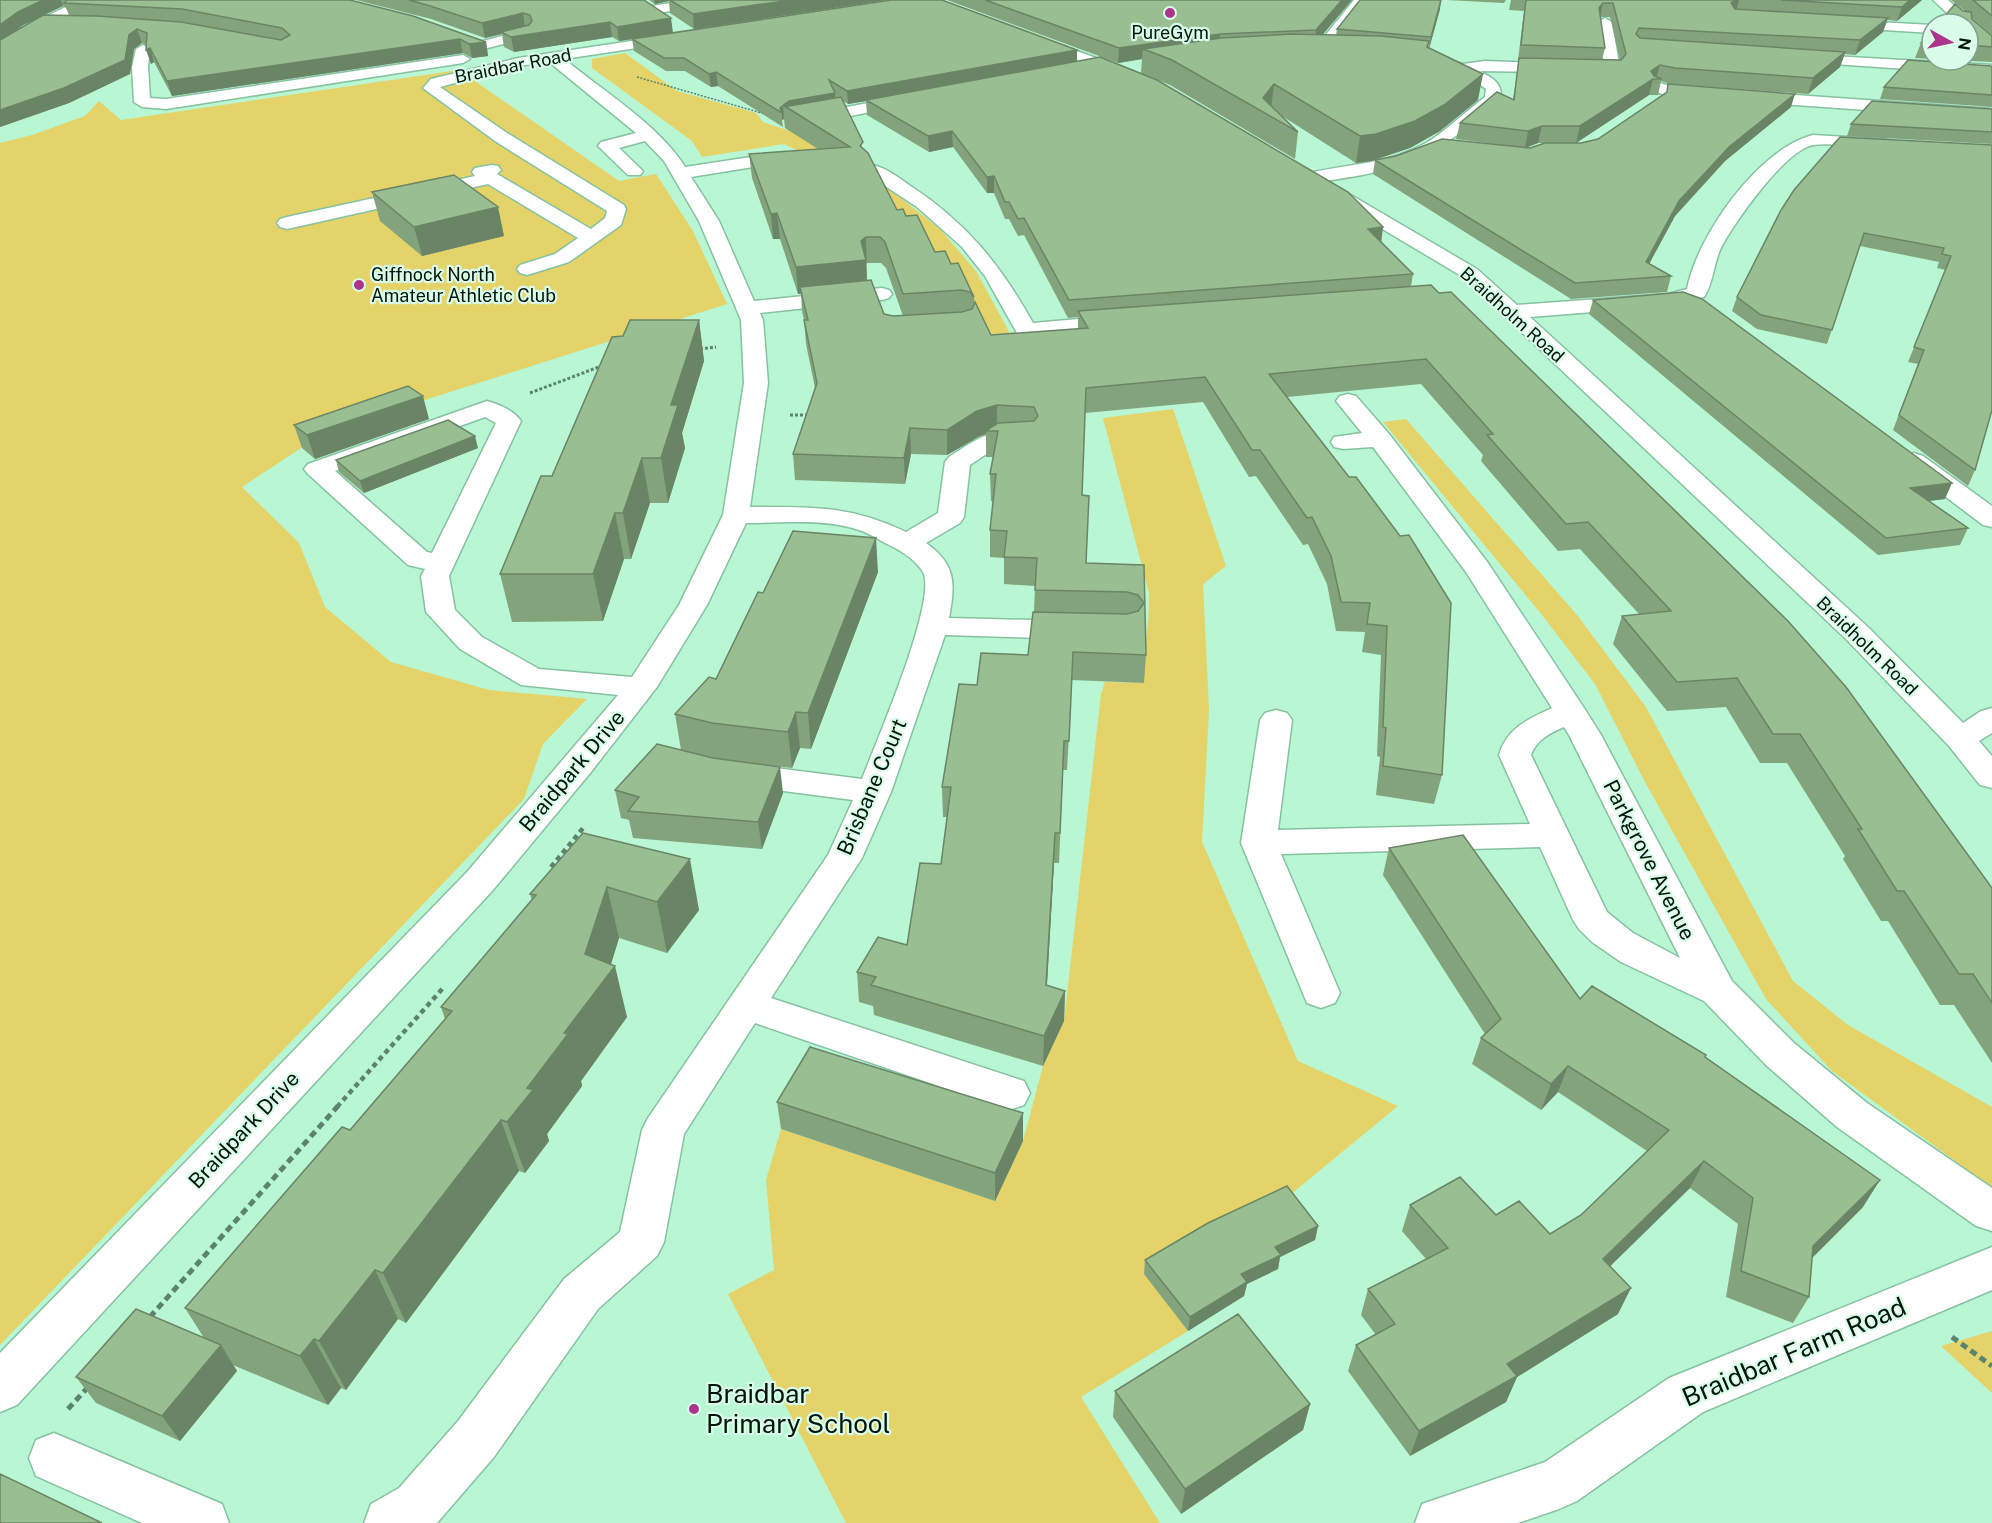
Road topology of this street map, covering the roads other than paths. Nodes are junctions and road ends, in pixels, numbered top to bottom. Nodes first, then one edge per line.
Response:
1 (90, 0) edge
2 (636, 0) edge
3 (716, 0) edge
4 (1361, 0) edge
5 (1940, 0) edge
6 (652, 10) junction
7 (1953, 12) edge
8 (45, 22) junction
9 (79, 22) edge
10 (1605, 22) edge
11 (1828, 23) edge
12 (1920, 28) edge
13 (526, 34) edge
14 (1019, 34) edge
15 (469, 39) edge
16 (511, 39) junction
17 (484, 45) junction
18 (142, 49) edge
19 (0, 51) edge
20 (500, 52) junction
21 (1321, 52) edge
22 (553, 54) junction
23 (1781, 57) edge
24 (1427, 60) edge
25 (518, 63) junction
26 (1109, 67) junction
27 (1466, 68) junction
28 (1992, 70) edge
29 (1067, 71) edge
30 (1144, 73) edge
31 (1657, 87) edge
32 (929, 96) edge
33 (1992, 114) edge
34 (791, 122) edge
35 (650, 135) junction
36 (1435, 144) junction
37 (1902, 146) edge
38 (1456, 147) edge
39 (784, 157) edge
40 (539, 160) junction
41 (504, 170) junction
42 (873, 170) edge
43 (634, 171) dead end
44 (680, 173) junction
45 (287, 223) dead end
46 (591, 237) junction
47 (527, 269) dead end
48 (1494, 294) junction
49 (882, 295) dead end
50 (1470, 296) dead end
51 (1683, 298) junction
52 (746, 308) junction
53 (1710, 308) edge
54 (1510, 312) junction
55 (1143, 321) edge
56 (1348, 401) dead end
57 (1380, 439) junction
58 (1024, 440) edge
59 (1342, 442) dead end
60 (1898, 449) edge
61 (736, 514) junction
62 (1992, 519) edge
63 (907, 543) junction
64 (440, 563) junction
65 (934, 626) junction
66 (1101, 631) edge
67 (642, 687) junction
68 (1570, 711) junction
69 (1992, 718) edge
70 (1276, 720) dead end
71 (1960, 739) junction
72 (706, 769) edge
73 (1992, 777) edge
74 (874, 792) junction
75 (1552, 835) junction
76 (1258, 843) junction
77 (1718, 991) junction
78 (1321, 993) dead end
79 (746, 1005) junction
80 (1009, 1093) dead end
81 (1992, 1212) edge
82 (1992, 1268) edge
83 (0, 1388) edge
84 (54, 1458) dead end
85 (203, 1523) edge
86 (390, 1523) edge
87 (1441, 1523) edge

1 - 8 street
2 - 6 street
3 - 6 street
4 - 21 street
5 - 7 street
6 - 22 street, Braidbar Road
8 - 9 street
8 - 19 street
10 - 27 street
11 - 12 street
13 - 16 street
14 - 26 street
15 - 17 street
16 - 17 street
16 - 22 street
17 - 20 street
18 - 20 street
20 - 25 street
22 - 25 street, Braidbar Road
22 - 35 street, Braidpark Drive
23 - 28 street
24 - 27 street
25 - 40 street, Braidbar Road
26 - 29 street
26 - 30 street
27 - 36 street
31 - 33 street
32 - 34 street
35 - 43 street
35 - 44 street, Braidpark Drive
36 - 38 street
36 - 48 street, Braidholm Road
37 - 51 street
39 - 44 street
40 - 41 street
40 - 46 street, Braidbar Road
41 - 45 street
41 - 46 street
42 - 55 street
44 - 52 street, Braidpark Drive
46 - 47 street, Braidbar Road
48 - 50 street
48 - 54 street, Braidholm Road
49 - 52 street
51 - 53 street
51 - 54 street
52 - 61 street, Braidpark Drive
54 - 71 street, Braidholm Road
56 - 57 street, Parkgrove Avenue
57 - 59 street
57 - 68 street, Parkgrove Avenue
58 - 63 street
60 - 62 street
61 - 63 street, Brisbane Court
61 - 67 street, Braidpark Drive
63 - 65 street, Brisbane Court
64 - 64 street
64 - 67 street
65 - 66 street
65 - 74 street, Brisbane Court
67 - 83 street, Braidpark Drive
68 - 75 street
68 - 77 street, Parkgrove Avenue
69 - 71 street
70 - 76 street
71 - 73 street, Braidholm Road
72 - 74 street
74 - 79 street, Brisbane Court
75 - 76 street
75 - 77 street
76 - 78 street
77 - 81 street, Parkgrove Avenue
79 - 80 street
79 - 86 street, Brisbane Court
82 - 87 street, Braidbar Farm Road
84 - 85 street

